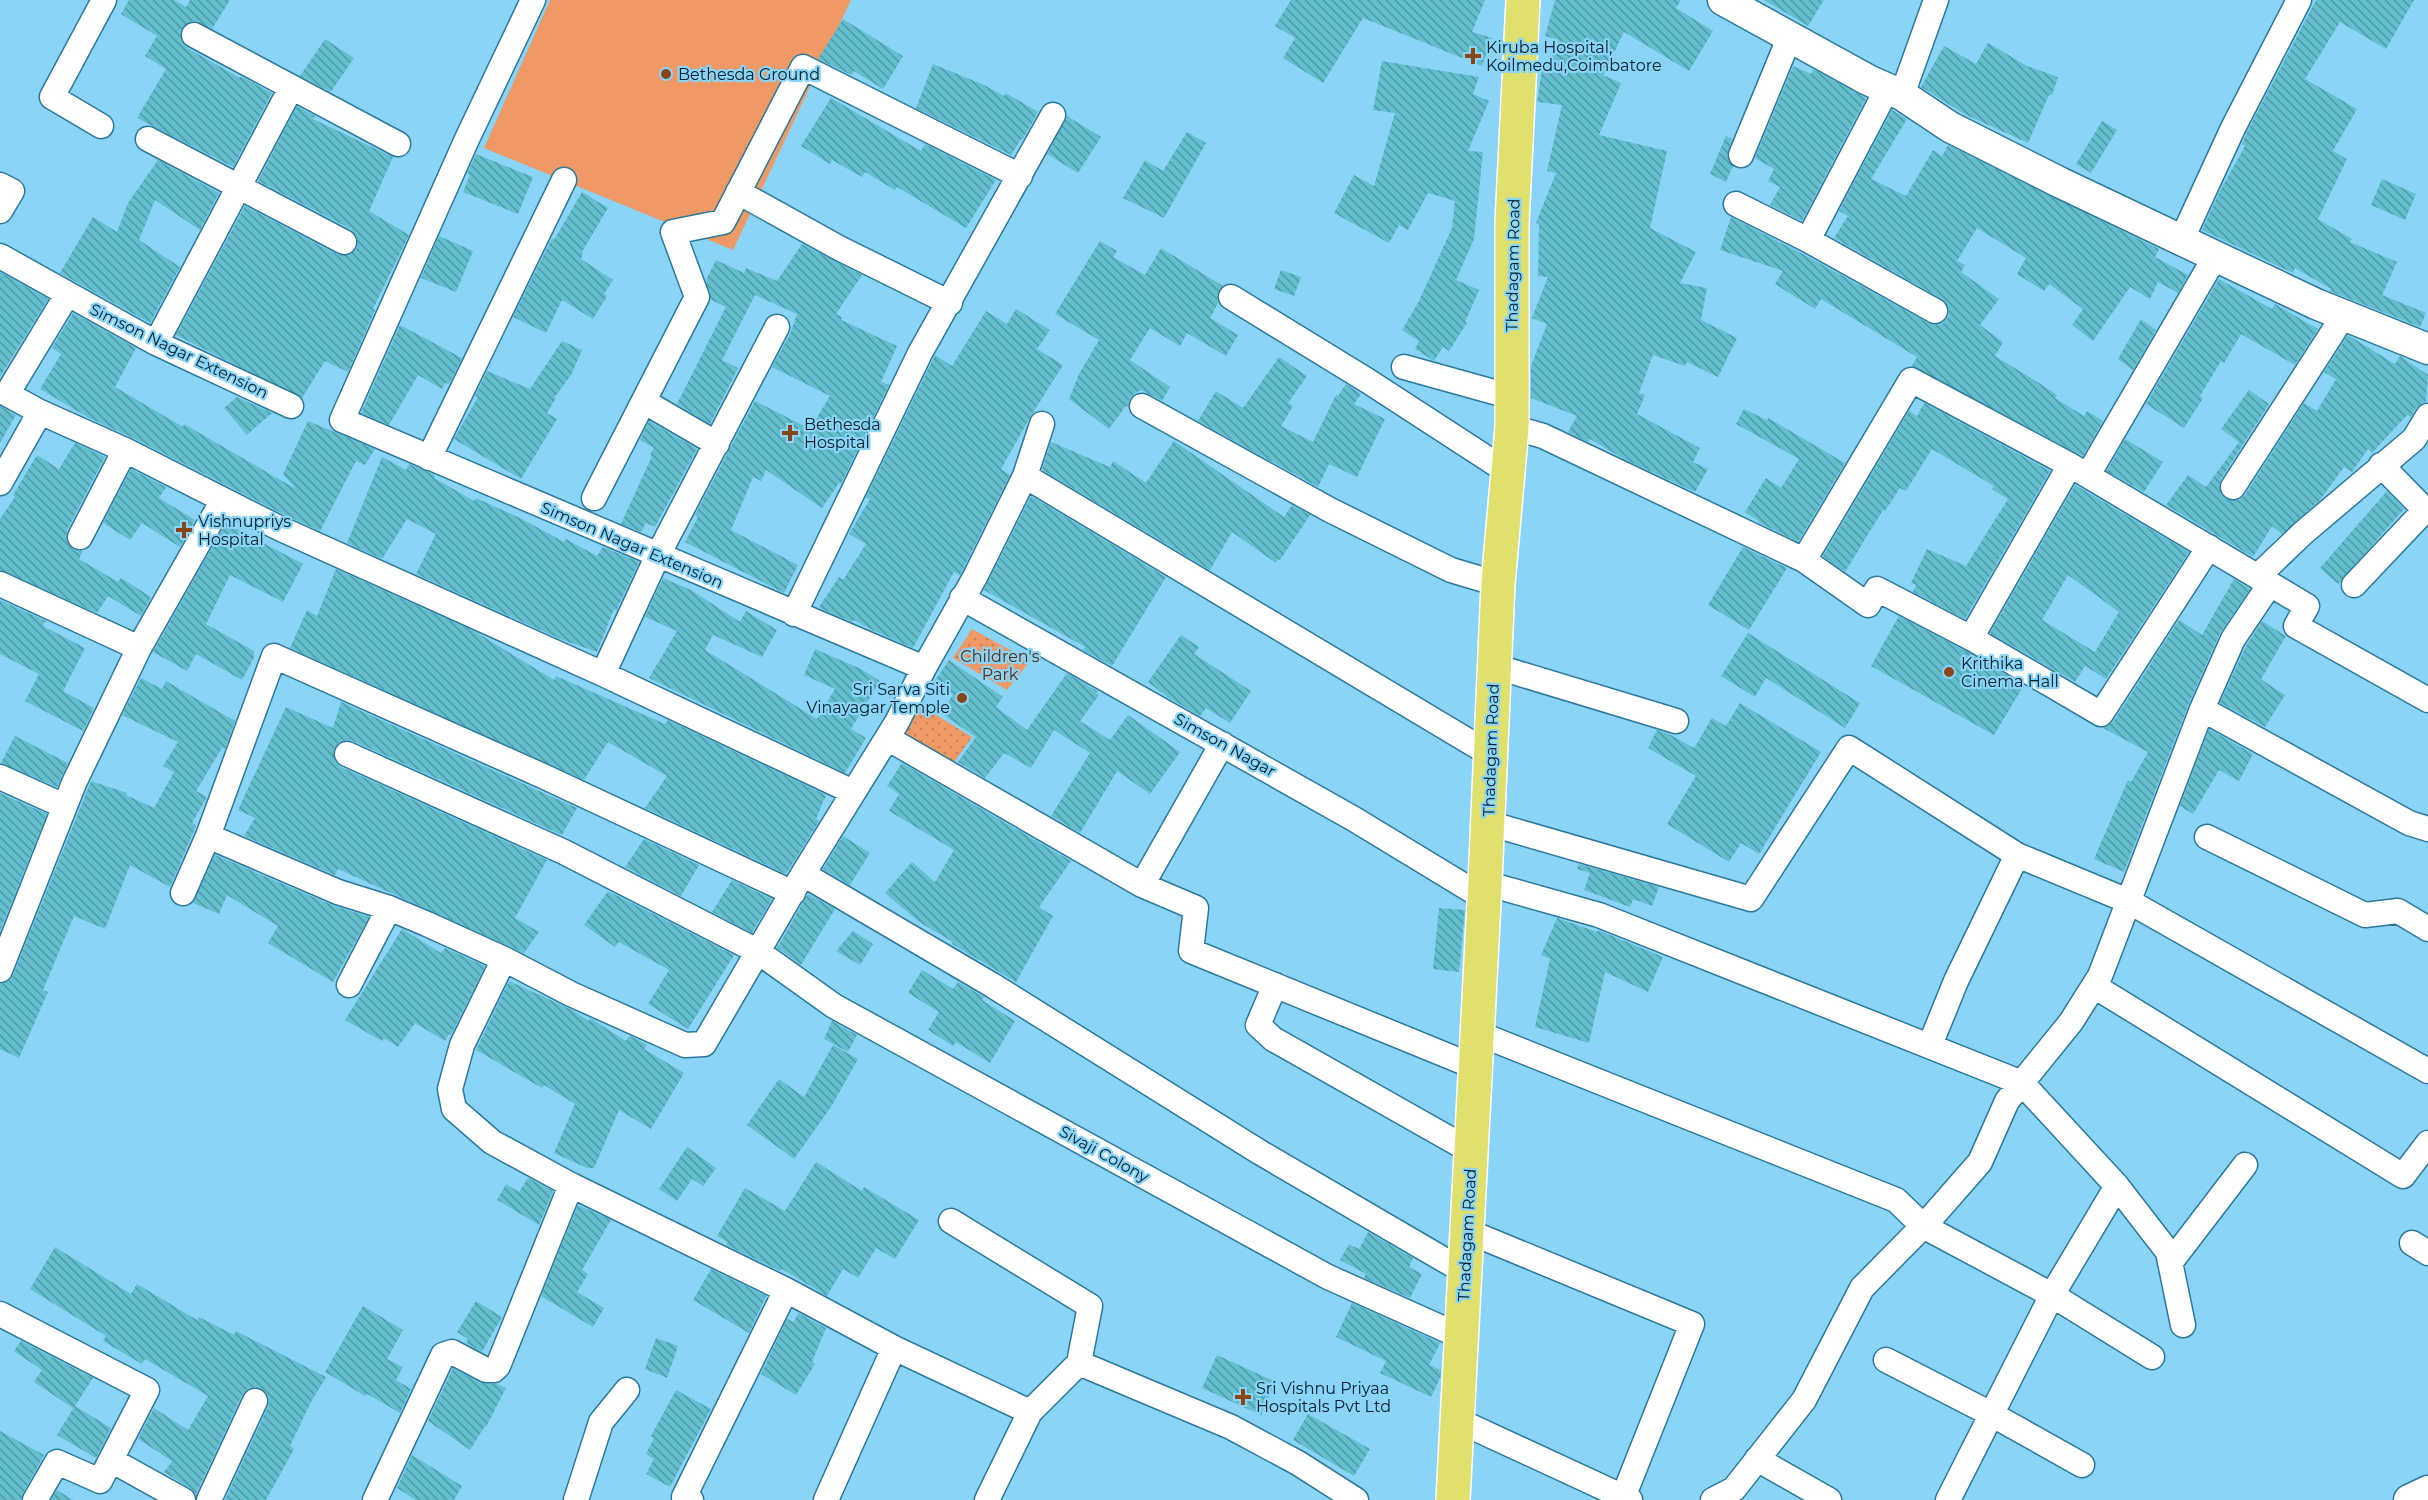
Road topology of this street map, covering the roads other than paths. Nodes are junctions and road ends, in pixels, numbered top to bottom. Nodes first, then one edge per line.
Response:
1 (104, 0) edge
2 (533, 0) edge
3 (1523, 0) edge
4 (1723, 0) edge
5 (1936, 0) edge
6 (2299, 0) edge
7 (194, 35) dead end
8 (1790, 36) junction
9 (291, 88) junction
10 (1894, 92) junction
11 (1053, 115) dead end
12 (101, 126) dead end
13 (148, 139) dead end
14 (398, 144) dead end
15 (1741, 155) dead end
16 (1020, 176) junction
17 (564, 180) dead end
18 (0, 184) edge
19 (240, 186) junction
20 (738, 192) junction
21 (1736, 204) dead end
22 (0, 211) edge
23 (1808, 240) junction
24 (2181, 241) junction
25 (344, 242) dead end
26 (0, 256) edge
27 (2215, 257) junction
28 (67, 296) junction
29 (1231, 297) dead end
30 (950, 303) junction
31 (1935, 311) dead end
32 (2344, 315) junction
33 (777, 327) dead end
34 (156, 344) junction
35 (2428, 349) edge
36 (1404, 367) dead end
37 (645, 402) junction
38 (291, 406) dead end
39 (1142, 406) dead end
40 (40, 412) junction
41 (1512, 412) junction
42 (2428, 416) edge
43 (1042, 424) dead end
44 (717, 444) junction
45 (125, 450) junction
46 (429, 458) junction
47 (2381, 465) junction
48 (2079, 470) junction
49 (1508, 472) junction
50 (1024, 476) junction
51 (0, 483) edge
52 (2233, 486) dead end
53 (594, 498) dead end
54 (223, 500) junction
55 (80, 537) dead end
56 (2209, 547) junction
57 (658, 555) junction
58 (1804, 560) junction
59 (2264, 580) junction
60 (0, 584) edge
61 (1498, 584) junction
62 (2354, 585) dead end
63 (962, 598) junction
64 (794, 614) junction
65 (1971, 638) junction
66 (139, 648) junction
67 (1494, 666) junction
68 (924, 668) junction
69 (603, 674) junction
70 (2428, 700) edge
71 (2202, 709) junction
72 (1676, 722) dead end
73 (887, 738) junction
74 (1222, 744) junction
75 (347, 754) dead end
76 (1490, 754) junction
77 (0, 777) edge
78 (853, 792) junction
79 (64, 806) junction
80 (1488, 824) junction
81 (2428, 829) edge
82 (208, 836) junction
83 (2207, 837) dead end
84 (2016, 855) junction
85 (798, 884) junction
86 (1142, 885) junction
87 (1485, 890) junction
88 (183, 892) dead end
89 (2128, 901) junction
90 (389, 908) junction
91 (2428, 929) edge
92 (757, 951) junction
93 (504, 959) junction
94 (0, 970) edge
95 (1275, 985) junction
96 (349, 986) dead end
97 (2094, 986) junction
98 (1477, 1033) junction
99 (1930, 1045) junction
100 (1475, 1067) junction
101 (2428, 1071) edge
102 (2022, 1083) junction
103 (2428, 1143) edge
104 (1471, 1151) junction
105 (2246, 1165) dead end
106 (571, 1185) junction
107 (2118, 1186) junction
108 (951, 1221) dead end
109 (1923, 1226) junction
110 (1467, 1230) junction
111 (2170, 1263) junction
112 (1465, 1272) junction
113 (786, 1290) junction
114 (2052, 1295) junction
115 (0, 1314) edge
116 (2183, 1325) dead end
117 (1462, 1337) junction
118 (894, 1348) junction
119 (2152, 1357) dead end
120 (1886, 1360) dead end
121 (1079, 1363) junction
122 (627, 1390) dead end
123 (255, 1401) dead end
124 (1030, 1412) junction
125 (1991, 1414) junction
126 (1457, 1420) junction
127 (1757, 1459) junction
128 (111, 1460) junction
129 (2082, 1465) dead end
130 (1627, 1498) edge
131 (36, 1500) edge
132 (183, 1500) edge
133 (209, 1500) edge
134 (375, 1500) edge
135 (576, 1500) edge
136 (691, 1500) edge
137 (826, 1500) edge
138 (987, 1500) edge
139 (1356, 1500) edge
140 (1453, 1500) edge
141 (1713, 1500) edge
142 (1829, 1500) edge
143 (1948, 1500) edge

1 - 12 street
2 - 46 street, Simson Nagar Extension
3 - 41 main road, Thadagam Road
4 - 8 street
5 - 10 street
6 - 24 street
7 - 9 street
8 - 10 street
8 - 15 street
9 - 14 street
9 - 19 street
10 - 23 street
10 - 24 street
11 - 16 street
13 - 19 street
16 - 20 street
16 - 30 street
17 - 46 street
18 - 22 street
19 - 25 street
19 - 34 street
20 - 30 street
20 - 37 street
21 - 23 street
23 - 31 street
24 - 27 street
26 - 28 street, Simson Nagar Extension
27 - 32 street
27 - 48 street
28 - 34 street, Simson Nagar Extension
28 - 40 street
29 - 49 street
30 - 64 street
32 - 35 street
32 - 52 street
33 - 44 street
34 - 38 street, Simson Nagar Extension
36 - 41 street
37 - 44 street
37 - 53 street
39 - 61 street
40 - 45 street
40 - 51 street
41 - 49 main road, Thadagam Road
41 - 58 street
42 - 47 street
43 - 50 street
44 - 57 street
45 - 54 street
45 - 55 street
46 - 57 street, Simson Nagar Extension
47 - 59 street
47 - 62 street
48 - 56 street
48 - 58 street
48 - 65 street
49 - 61 main road, Thadagam Road
50 - 63 street
50 - 76 street
54 - 66 street
54 - 69 street
56 - 59 street
56 - 65 street
57 - 64 street, Simson Nagar Extension
57 - 69 street
58 - 65 street
59 - 70 street
59 - 71 street
60 - 66 street
61 - 67 main road, Thadagam Road
63 - 68 street
63 - 74 street, Simson Nagar
64 - 68 street, Simson Nagar Extension
66 - 79 street
67 - 72 street
67 - 76 main road, Thadagam Road
68 - 73 street
69 - 78 street
71 - 81 street
71 - 89 street
73 - 78 street
73 - 86 street
74 - 86 street
74 - 87 street, Simson Nagar
75 - 92 street, Sivaji Colony
76 - 80 main road, Thadagam Road
77 - 79 street
78 - 85 street
79 - 94 street
80 - 84 street
80 - 87 main road, Thadagam Road
82 - 85 street
82 - 88 street
82 - 90 street
83 - 91 street
84 - 89 street
84 - 99 street
85 - 92 street
85 - 112 street
86 - 95 street
87 - 98 main road, Thadagam Road
87 - 99 street, Simson Nagar
89 - 97 street
89 - 101 street
90 - 93 street
90 - 96 street
92 - 93 street
92 - 117 street, Sivaji Colony
93 - 106 street
95 - 100 street
95 - 104 street
97 - 102 street
97 - 103 street
98 - 100 main road, Thadagam Road
98 - 109 street
99 - 102 street, Simson Nagar
100 - 104 main road, Thadagam Road
102 - 107 street
102 - 109 street
104 - 110 main road, Thadagam Road
105 - 111 street
106 - 113 street
106 - 134 street
107 - 111 street
107 - 114 street
108 - 121 street
109 - 114 street
109 - 127 street
110 - 112 main road, Thadagam Road
110 - 130 street
111 - 116 street
112 - 117 main road, Thadagam Road
113 - 118 street
113 - 136 street
114 - 119 street
114 - 125 street
115 - 128 street
117 - 126 main road, Thadagam Road
118 - 124 street
118 - 137 street
120 - 125 street
121 - 124 street
121 - 139 street
122 - 135 street
123 - 133 street
124 - 138 street
125 - 129 street
125 - 143 street
126 - 130 street
126 - 140 main road, Thadagam Road
127 - 141 street
127 - 142 street
128 - 131 street
128 - 132 street

